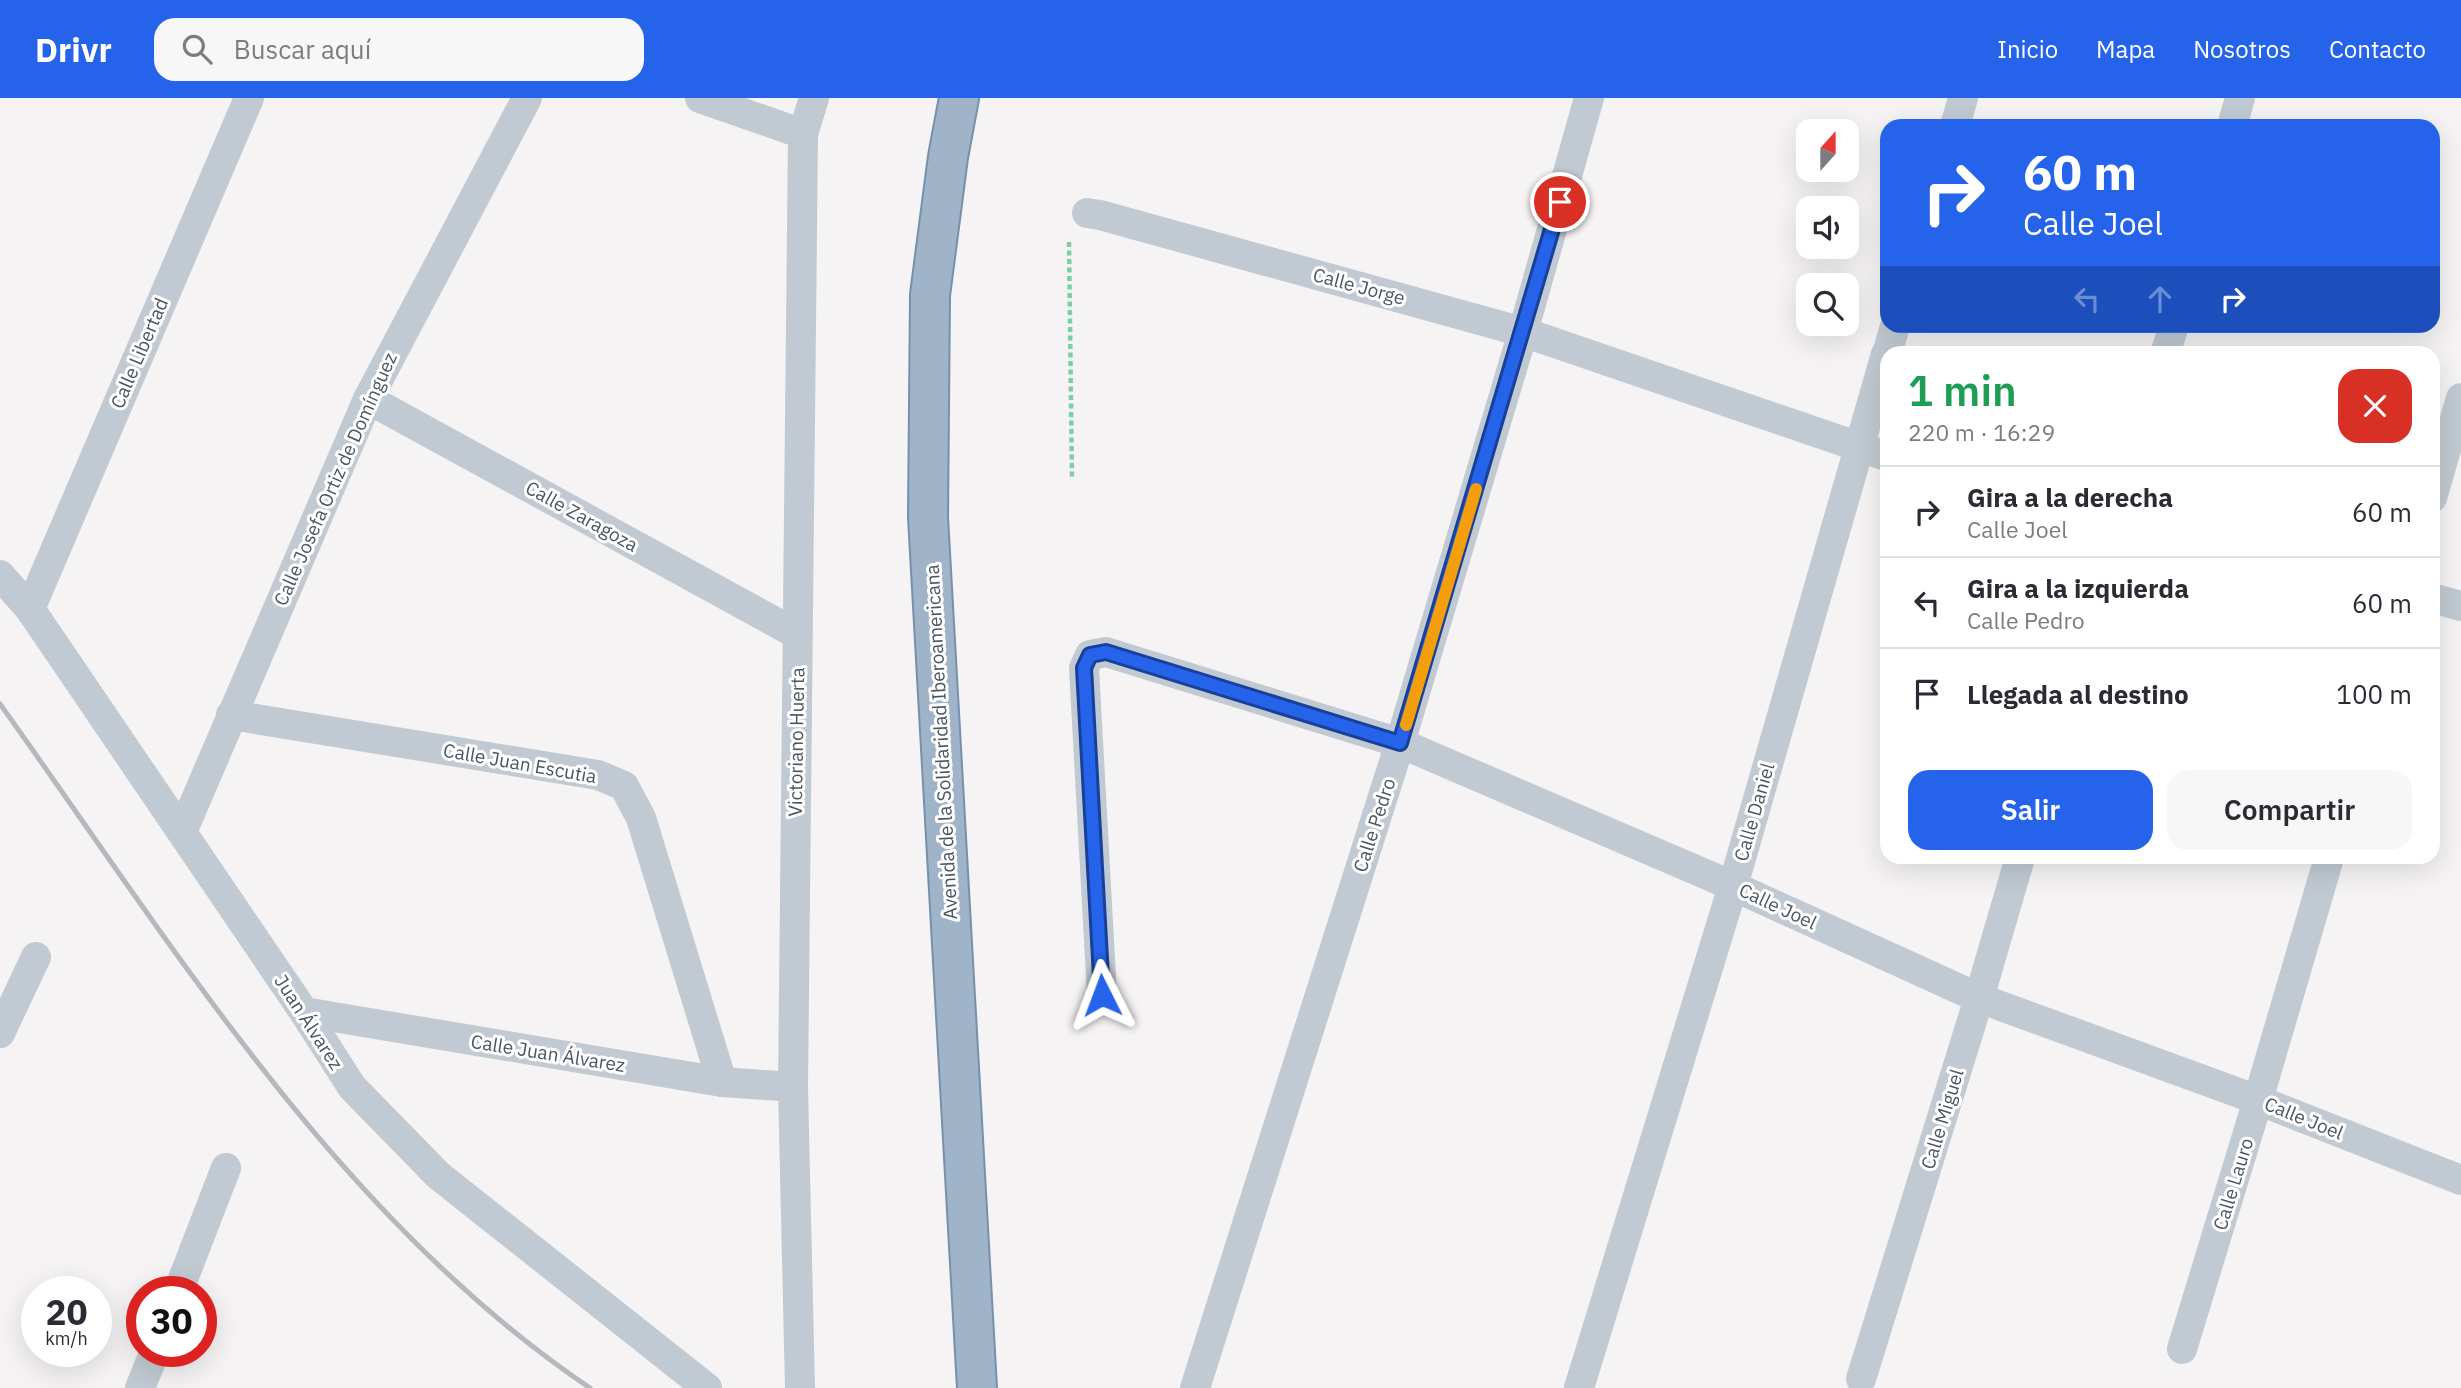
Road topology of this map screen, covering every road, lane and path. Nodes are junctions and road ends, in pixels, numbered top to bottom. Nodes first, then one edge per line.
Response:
1 (249, 98) edge
2 (527, 98) edge
3 (700, 98) edge
4 (814, 98) edge
5 (959, 98) edge
6 (1589, 98) edge
7 (1963, 98) edge
8 (2240, 98) edge
9 (1957, 119) edge
10 (2234, 119) edge
11 (803, 134) junction
12 (1087, 213) joint
13 (1523, 332) junction
14 (1880, 377) edge
15 (2461, 398) edge
16 (368, 399) junction
17 (1858, 448) junction
18 (1880, 454) edge
19 (2440, 470) edge
20 (1072, 479) dead end
21 (0, 575) edge
22 (2440, 600) edge
23 (2461, 606) edge
24 (30, 608) junction
25 (797, 634) junction
26 (231, 715) junction
27 (1400, 743) junction
28 (182, 832) junction
29 (2018, 864) edge
30 (2327, 864) edge
31 (1733, 886) junction
32 (36, 957) dead end
33 (1102, 995) dead end
34 (1979, 998) junction
35 (304, 1012) junction
36 (0, 1033) edge
37 (722, 1082) junction
38 (793, 1087) junction
39 (2258, 1100) junction
40 (226, 1168) dead end
41 (2461, 1180) edge
42 (184, 1276) edge
43 (2182, 1349) dead end
44 (149, 1367) edge
45 (1861, 1380) dead end
46 (140, 1388) edge
47 (707, 1388) edge
48 (800, 1388) edge
49 (977, 1388) edge
50 (1195, 1388) edge
51 (1579, 1388) edge

1 - 24 street, Calle Libertad
2 - 16 street, Calle Josefa Ortiz de Domínguez
3 - 11 street
4 - 11 street, Victoriano Huerta
5 - 49 highway, Avenida de la Solidaridad Iberoamericana
6 - 13 street, Calle Pedro
7 - 9 street
8 - 10 street
11 - 25 street, Victoriano Huerta
12 - 13 street, Calle Jorge
12 - 20 path
13 - 17 street, Calle Jorge
13 - 27 street, Calle Pedro
14 - 17 street, Calle Daniel
15 - 19 street
16 - 25 street, Calle Zaragoza
16 - 26 street, Calle Josefa Ortiz de Domínguez
17 - 18 street, Calle Jorge
17 - 31 street, Calle Daniel
21 - 24 street, Juan Álvarez
22 - 23 street
24 - 28 street, Juan Álvarez
25 - 38 street, Victoriano Huerta
26 - 28 street, Calle Josefa Ortiz de Domínguez
26 - 37 street, Calle Juan Escutia
27 - 31 street, Calle Joel
27 - 33 street, Calle Joel
27 - 50 street, Calle Pedro
28 - 35 street, Juan Álvarez
29 - 34 street, Calle Miguel
30 - 39 street, Calle Lauro
31 - 34 street, Calle Joel
31 - 51 street, Calle Daniel
32 - 36 street
34 - 39 street, Calle Joel
34 - 45 street, Calle Miguel
35 - 37 street, Calle Juan Álvarez
35 - 47 street, Juan Álvarez
37 - 38 street, Calle Juan Álvarez
38 - 48 street, Victoriano Huerta
39 - 41 street, Calle Joel
39 - 43 street, Calle Lauro
40 - 42 street
44 - 46 street

